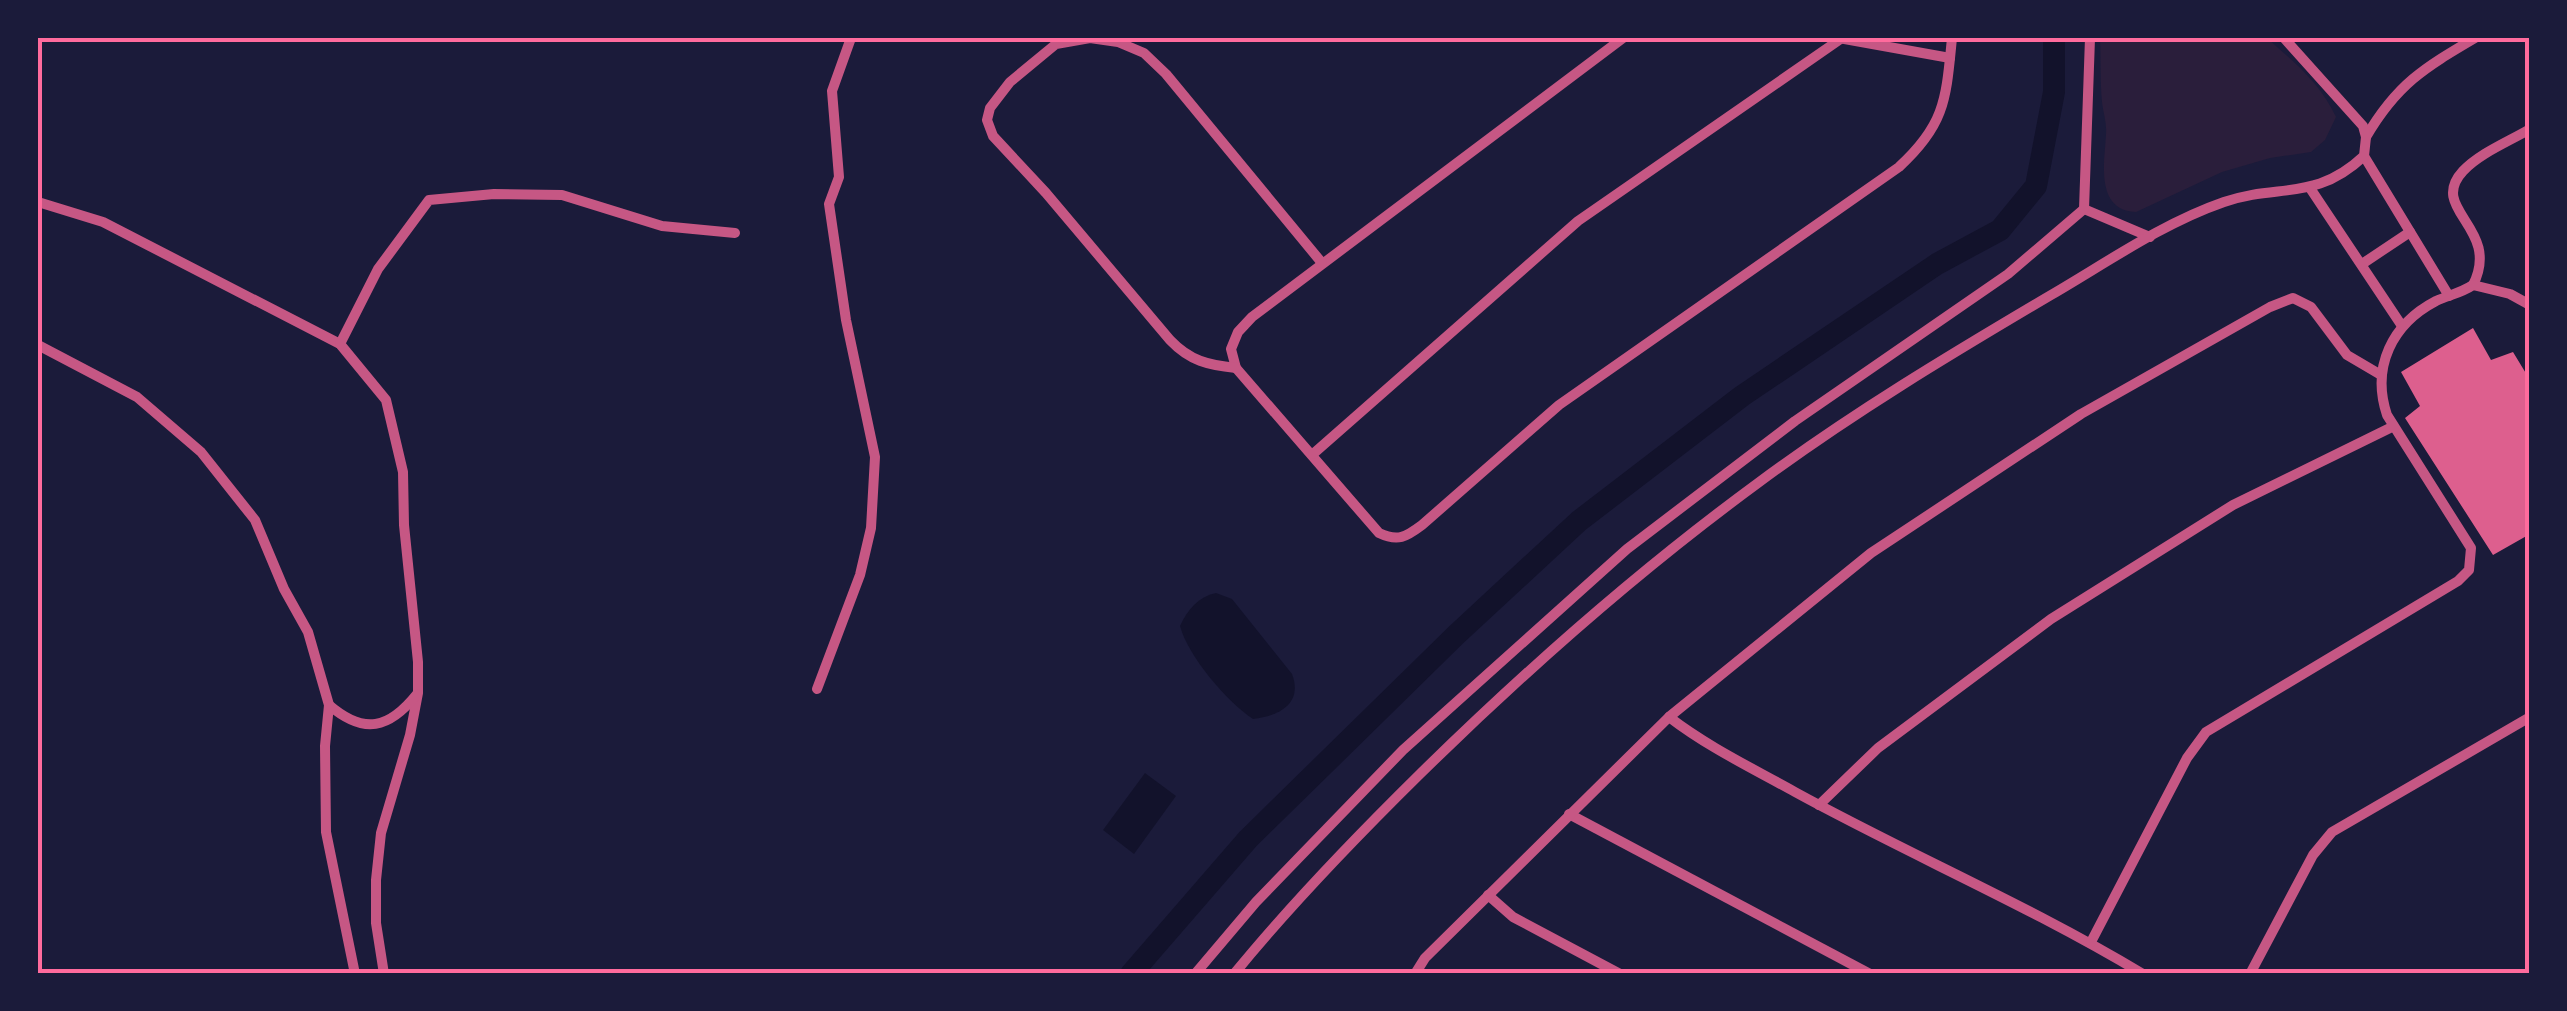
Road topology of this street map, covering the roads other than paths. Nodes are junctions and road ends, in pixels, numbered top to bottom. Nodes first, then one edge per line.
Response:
1 (850, 38) edge
2 (1623, 38) edge
3 (1841, 38) edge
4 (1952, 38) edge
5 (2090, 38) edge
6 (2475, 38) edge
7 (2290, 39) edge
8 (1950, 58) junction
9 (2530, 129) edge
10 (2366, 137) junction
11 (2364, 156) junction
12 (2310, 188) junction
13 (38, 202) edge
14 (2084, 208) junction
15 (2410, 232) junction
16 (736, 233) dead end
17 (2150, 237) junction
18 (1322, 262) junction
19 (2362, 264) junction
20 (2472, 284) junction
21 (2449, 296) junction
22 (2530, 304) edge
23 (2402, 326) junction
24 (38, 344) edge
25 (340, 344) junction
26 (1236, 368) junction
27 (2381, 375) junction
28 (2392, 427) junction
29 (1313, 454) junction
30 (817, 689) dead end
31 (418, 693) junction
32 (329, 705) junction
33 (1670, 717) junction
34 (2530, 717) edge
35 (1819, 805) junction
36 (1568, 814) junction
37 (1488, 896) junction
38 (2091, 942) junction
39 (354, 974) edge
40 (384, 974) edge
41 (1195, 974) edge
42 (1234, 974) edge
43 (1415, 974) edge
44 (1620, 974) edge
45 (1870, 974) edge
46 (2143, 974) edge
47 (2250, 974) edge

1 - 30 street
2 - 18 street
3 - 8 street
3 - 29 street
4 - 8 street
5 - 14 street
6 - 10 street
7 - 10 street
8 - 29 street
9 - 20 street
10 - 11 street
11 - 12 street
11 - 15 street
12 - 17 street
12 - 19 street
13 - 25 street
14 - 17 street
14 - 41 street
15 - 19 street
15 - 21 street
16 - 25 street
17 - 42 street
18 - 26 street
18 - 26 street
19 - 23 street
20 - 21 street
20 - 22 street
21 - 23 street
23 - 27 street
24 - 32 street
25 - 31 street
26 - 29 street
27 - 28 street
27 - 33 street
28 - 35 street
28 - 38 street
31 - 32 street
31 - 40 street
32 - 39 street
33 - 35 street
33 - 36 street
34 - 47 street
35 - 38 street
36 - 37 street
36 - 45 street
37 - 43 street
37 - 44 street
38 - 46 street

